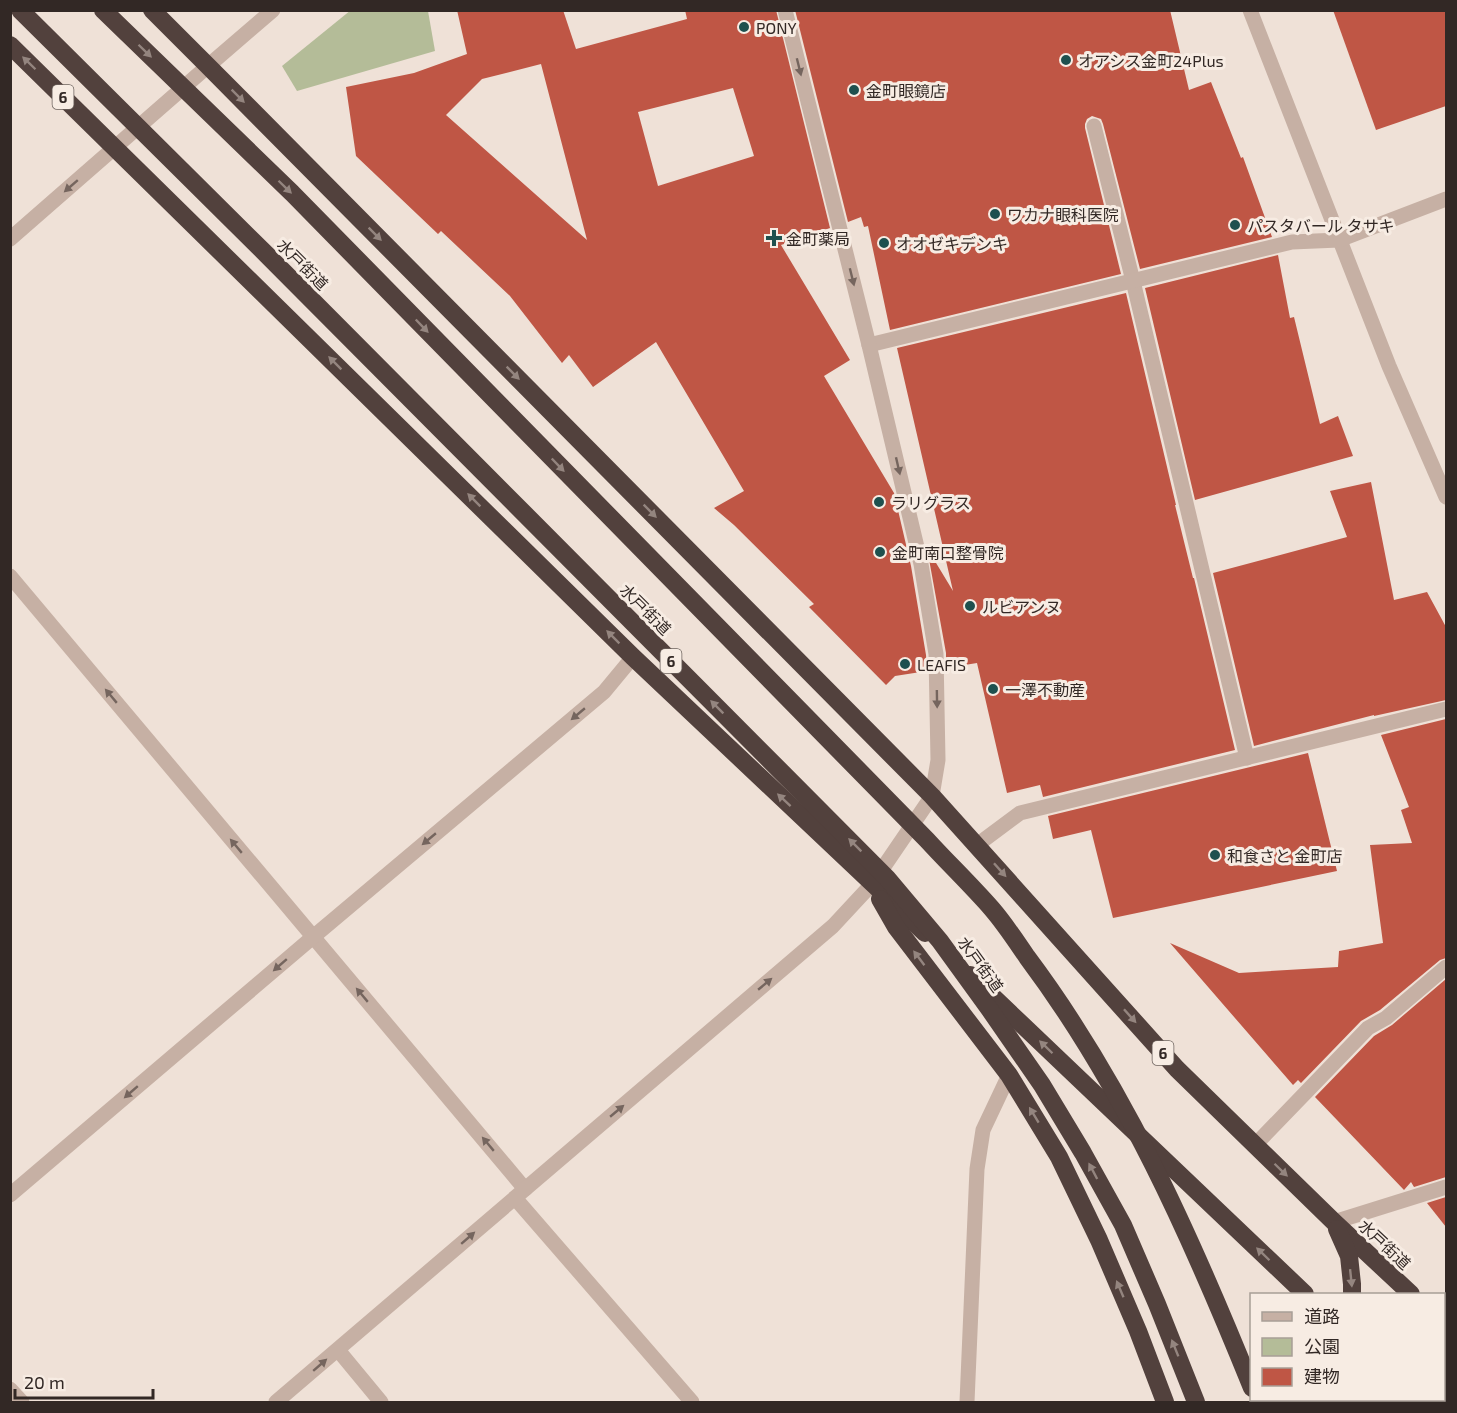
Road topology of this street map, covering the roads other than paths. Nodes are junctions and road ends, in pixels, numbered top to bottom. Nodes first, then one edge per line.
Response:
1 (20, 10) edge
2 (103, 10) edge
3 (152, 10) edge
4 (273, 10) edge
5 (785, 10) edge
6 (1250, 10) edge
7 (10, 45) edge
8 (208, 66) junction
9 (1094, 126) dead end
10 (116, 148) junction
11 (1446, 199) edge
12 (10, 239) edge
13 (1339, 240) junction
14 (1133, 281) junction
15 (869, 345) junction
16 (1446, 497) edge
17 (10, 576) edge
18 (633, 657) junction
19 (1446, 709) edge
20 (1247, 758) junction
21 (932, 796) junction
22 (977, 845) junction
23 (872, 884) junction
24 (313, 937) junction
25 (1446, 967) edge
26 (1009, 1075) junction
27 (1255, 1144) junction
28 (1446, 1187) edge
29 (520, 1194) junction
30 (10, 1195) edge
31 (1334, 1222) junction
32 (1304, 1293) edge
33 (1352, 1293) edge
34 (1410, 1293) edge
35 (338, 1350) junction
36 (1250, 1385) edge
37 (10, 1389) edge
38 (22, 1402) edge
39 (276, 1402) edge
40 (381, 1402) edge
41 (692, 1402) edge
42 (967, 1402) edge
43 (1165, 1402) edge
44 (1196, 1402) edge

44 -> 1 highway, 水戸街道 / 6, bridge
2 -> 36 highway, bridge
3 - 8 highway, 水戸街道 / 6
4 - 8 street
5 -> 15 street
6 - 13 street
10 -> 7 highway, 6
8 - 10 street
8 -> 21 highway, 水戸街道 / 6
9 - 14 street
10 -> 12 street
18 -> 10 highway, 6
11 - 13 street
13 - 14 street
13 - 16 street
14 - 15 street
14 - 20 street
15 -> 21 street
24 -> 17 street
23 -> 18 highway, 6
18 -> 24 street
19 - 20 street
20 - 22 street
21 - 22 highway, 水戸街道 / 6
21 - 23 street
22 -> 27 highway, 水戸街道 / 6
26 -> 23 highway
29 -> 23 street
32 -> 23 highway
29 -> 24 street
24 -> 30 street
25 - 27 street
26 - 42 street
43 -> 26 highway
27 -> 31 highway, 水戸街道 / 6
28 - 31 street
35 -> 29 street
29 - 41 street
31 -> 33 highway
31 - 34 highway, 水戸街道 / 6
39 -> 35 street
35 - 40 street
37 - 38 street

